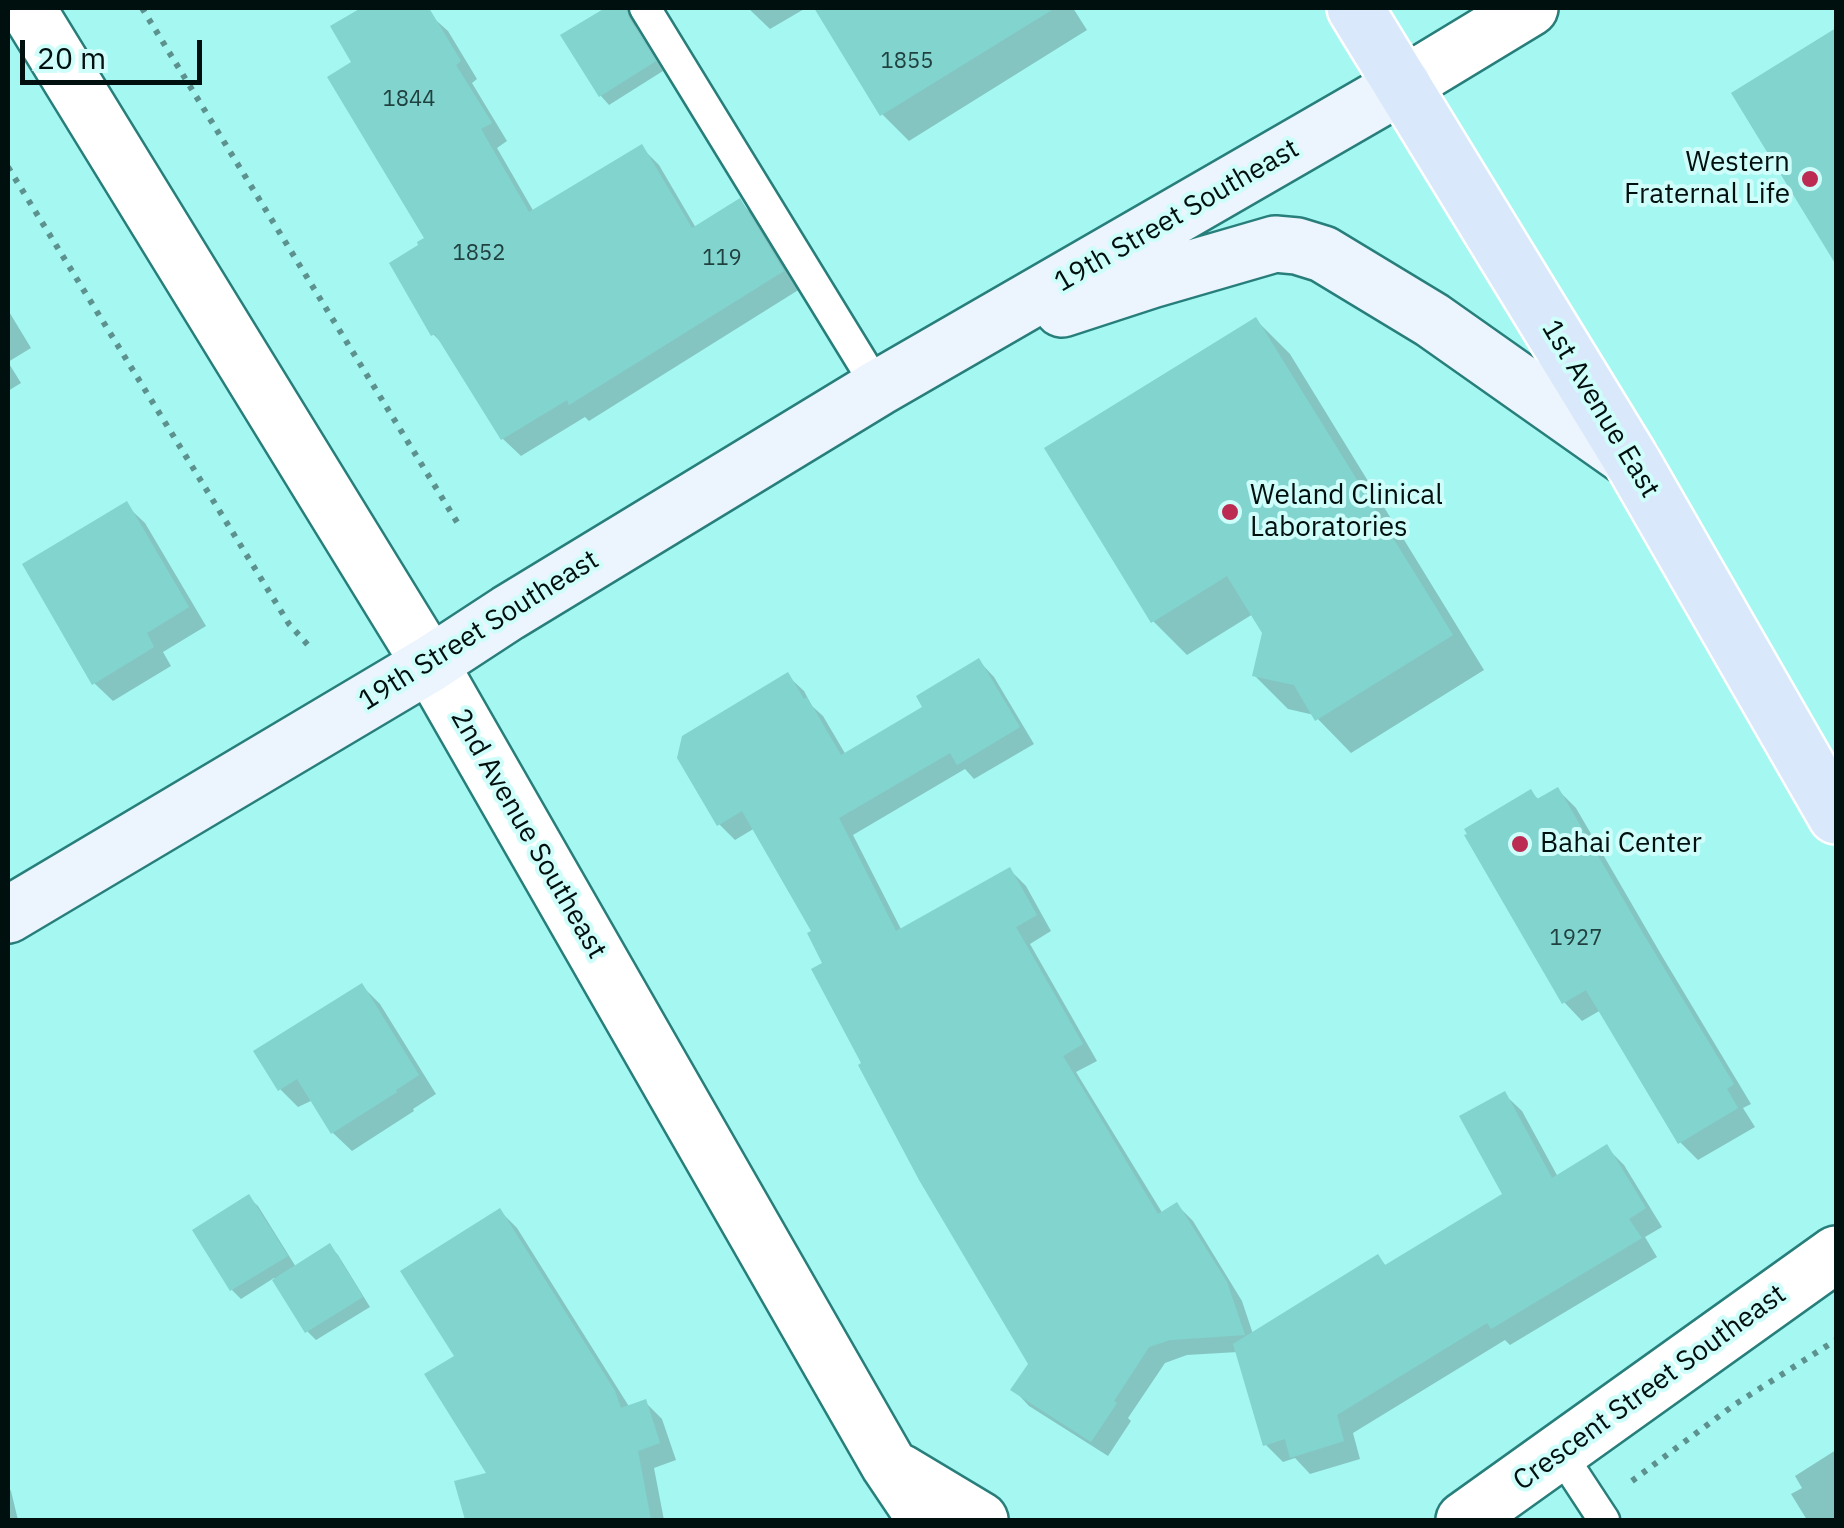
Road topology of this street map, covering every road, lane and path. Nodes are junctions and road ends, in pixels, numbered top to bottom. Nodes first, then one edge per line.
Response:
1 (28, 8) edge
2 (142, 8) edge
3 (645, 8) edge
4 (1355, 8) edge
5 (1530, 8) edge
6 (1403, 85) junction
7 (8, 167) edge
8 (950, 346) junction
9 (878, 388) junction
10 (1632, 461) junction
11 (460, 526) dead end
12 (308, 646) dead end
13 (430, 664) junction
14 (1836, 816) edge
15 (8, 914) edge
16 (1836, 1254) edge
17 (1836, 1340) edge
18 (1560, 1452) junction
19 (889, 1465) junction
20 (1600, 1514) edge
21 (889, 1520) edge
22 (926, 1520) edge
23 (980, 1520) edge
24 (1464, 1520) edge

1 - 13 street, 2nd Avenue Southeast
2 - 11 path
3 - 9 lane
4 - 6 main road, 1st Avenue East
5 - 6 street
6 - 8 main road, 19th Street Southeast
6 - 10 main road, 1st Avenue East
7 - 12 path
8 - 9 main road, 19th Street Southeast
8 - 10 main road, 19th Street Southeast
9 - 13 main road, 19th Street Southeast
10 - 14 main road, 1st Avenue East
13 - 15 main road, 19th Street Southeast
13 - 19 street, 2nd Avenue Southeast
16 - 18 street, Crescent Street Southeast
17 - 20 path
18 - 20 lane
18 - 24 street, Crescent Street Southeast
19 - 21 street, 2nd Avenue Southeast
19 - 22 street, 2nd Avenue Southeast
19 - 23 street, 2nd Avenue Southeast

